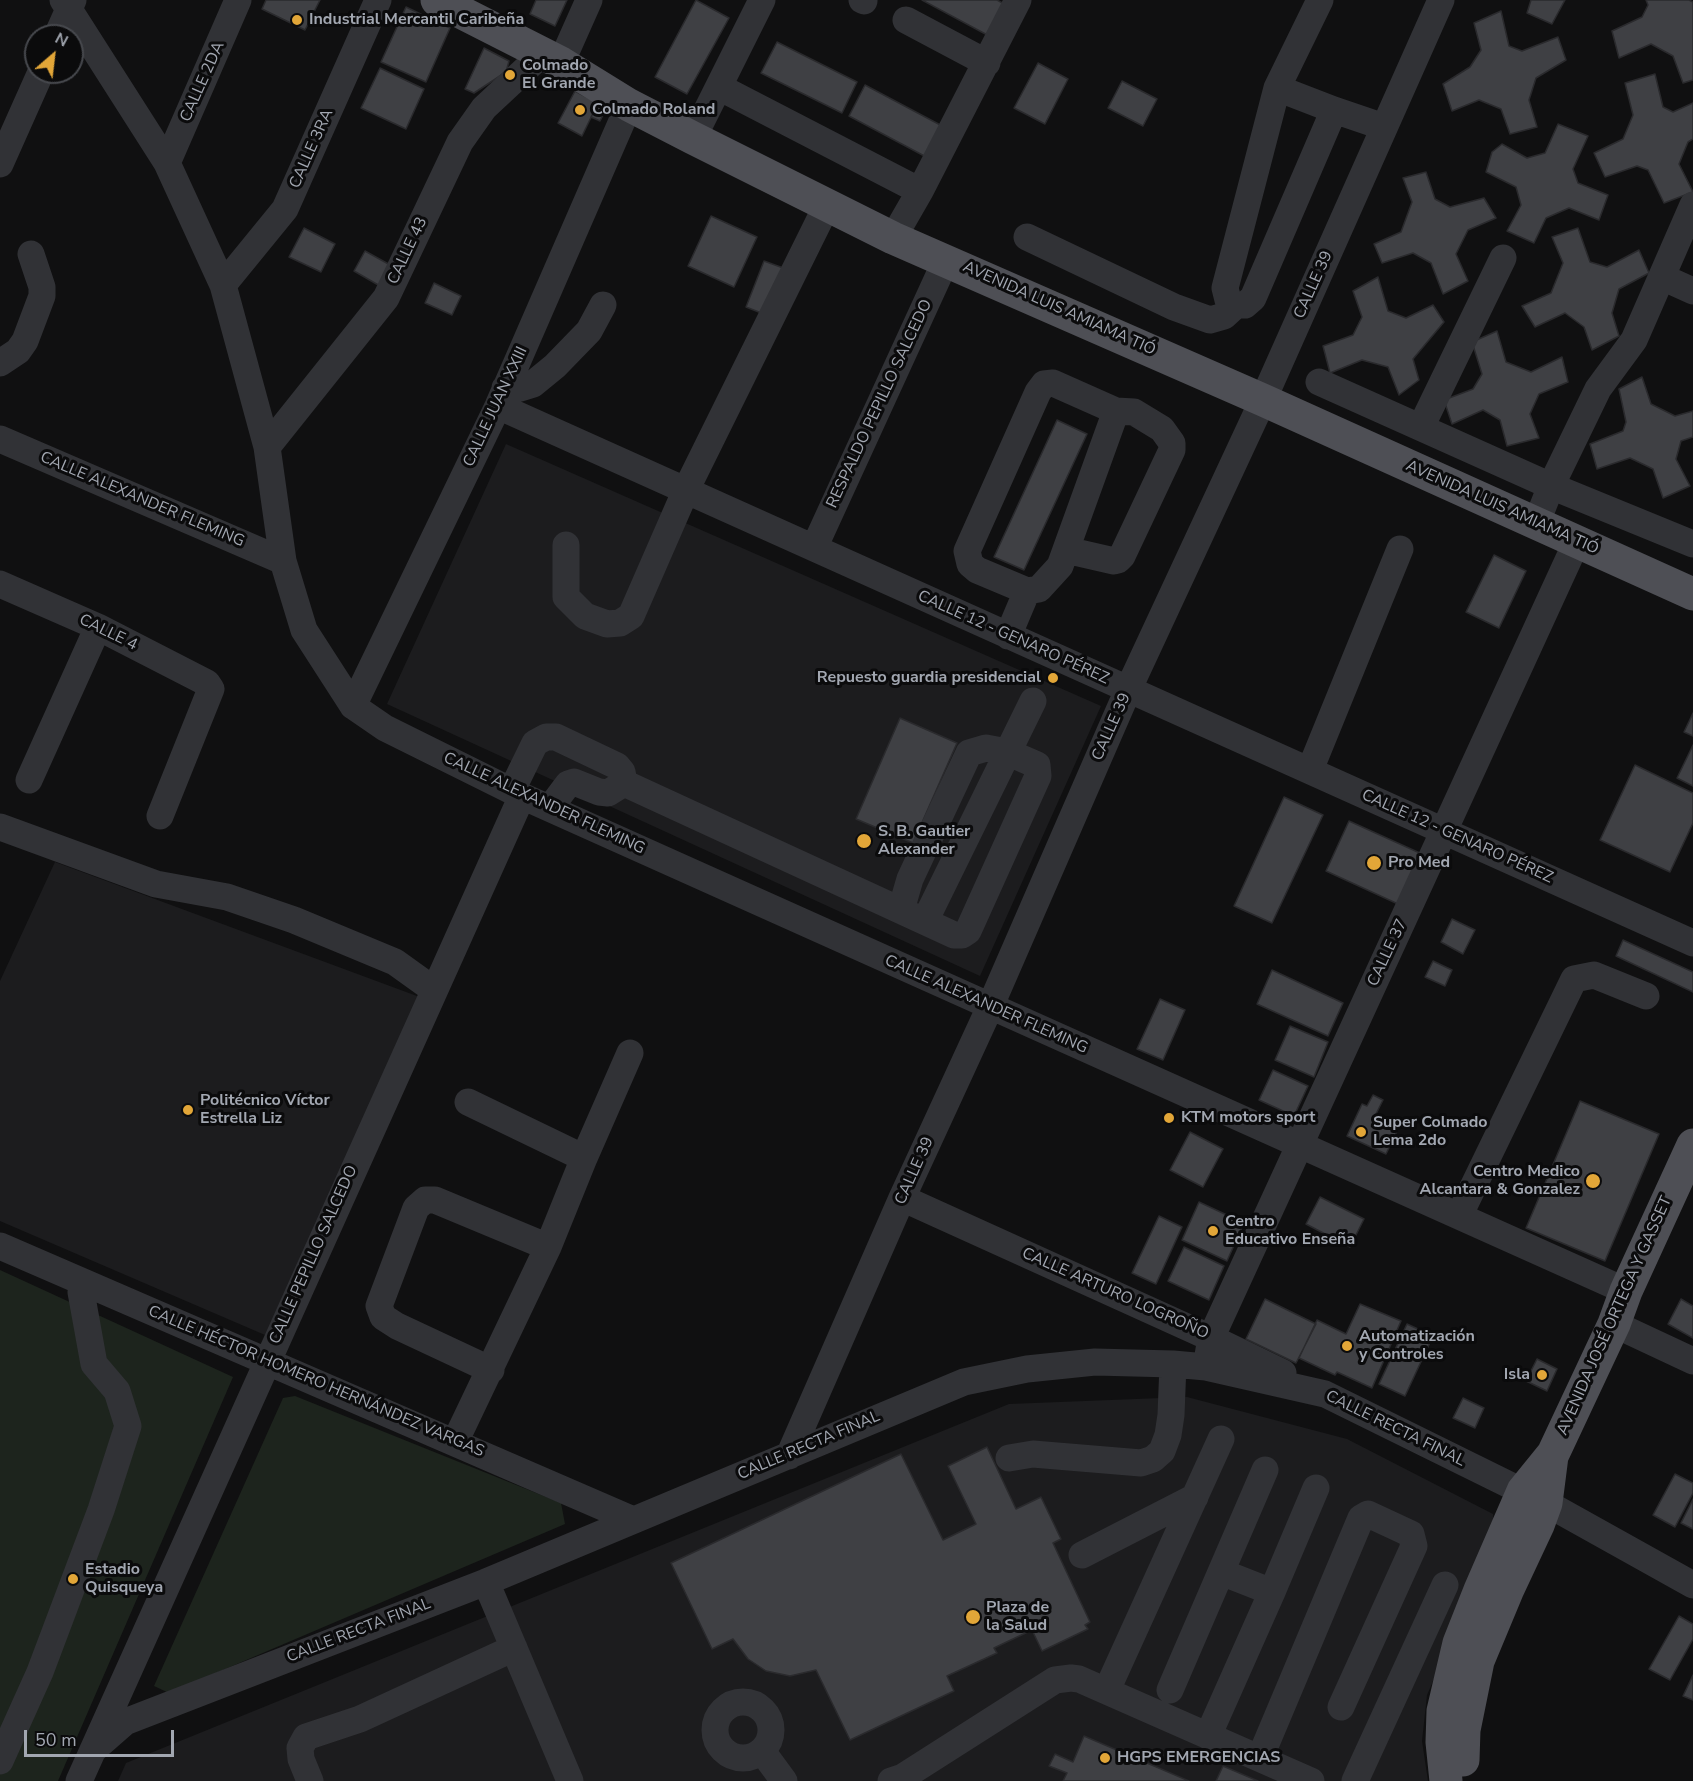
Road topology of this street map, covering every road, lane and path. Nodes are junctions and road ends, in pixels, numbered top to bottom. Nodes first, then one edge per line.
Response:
1 (238, 0) edge
2 (378, 0) edge
3 (436, 0) edge
4 (589, 0) edge
5 (762, 0) edge
6 (1018, 0) edge
7 (1320, 0) edge
8 (1441, 0) edge
9 (68, 3) edge
10 (906, 20) dead end
11 (61, 24) edge
12 (552, 58) junction
13 (987, 63) junction
14 (36, 84) edge
15 (719, 87) junction
16 (1277, 88) junction
17 (629, 105) junction
18 (1334, 110) junction
19 (1384, 127) junction
20 (693, 138) junction
21 (167, 163) junction
22 (0, 164) edge
23 (920, 191) junction
24 (827, 205) junction
25 (1693, 205) edge
26 (1027, 237) dead end
27 (893, 238) junction
28 (31, 254) dead end
29 (1503, 258) dead end
30 (946, 260) junction
31 (1662, 276) junction
32 (223, 285) junction
33 (1693, 291) edge
34 (603, 305) dead end
35 (1236, 305) junction
36 (0, 363) edge
37 (1319, 382) dead end
38 (502, 397) junction
39 (1263, 400) junction
40 (1116, 411) junction
41 (1421, 427) junction
42 (0, 439) edge
43 (267, 447) junction
44 (1551, 486) junction
45 (686, 490) junction
46 (1536, 524) junction
47 (1577, 541) junction
48 (1693, 544) edge
49 (566, 545) dead end
50 (814, 548) junction
51 (1400, 549) dead end
52 (1066, 550) junction
53 (283, 561) junction
54 (0, 584) edge
55 (1028, 591) junction
56 (1693, 594) edge
57 (98, 627) junction
58 (1008, 636) junction
59 (1128, 690) junction
60 (1033, 702) dead end
61 (353, 706) junction
62 (1007, 752) junction
63 (1310, 770) junction
64 (29, 780) dead end
65 (624, 783) junction
66 (517, 793) junction
67 (550, 808) junction
68 (160, 816) dead end
69 (0, 827) edge
70 (1444, 832) junction
71 (901, 910) junction
72 (925, 921) junction
73 (1693, 943) edge
74 (434, 990) junction
75 (1646, 996) dead end
76 (990, 1007) junction
77 (630, 1053) dead end
78 (468, 1102) dead end
79 (1300, 1145) junction
80 (1693, 1145) edge
81 (584, 1158) junction
82 (902, 1198) junction
83 (1459, 1216) junction
84 (0, 1246) edge
85 (548, 1247) junction
86 (83, 1282) junction
87 (1626, 1291) junction
88 (1614, 1324) junction
89 (1210, 1338) junction
90 (267, 1361) junction
91 (1693, 1361) edge
92 (1173, 1364) junction
93 (1206, 1367) junction
94 (491, 1370) junction
95 (1325, 1394) junction
96 (1221, 1439) dead end
97 (455, 1442) junction
98 (789, 1456) junction
99 (1009, 1458) dead end
100 (1265, 1470) dead end
101 (1316, 1488) dead end
102 (1195, 1497) junction
103 (1534, 1497) junction
104 (633, 1520) junction
105 (1082, 1554) dead end
106 (1221, 1572) junction
107 (486, 1582) junction
108 (1445, 1585) dead end
109 (1693, 1585) edge
110 (1272, 1592) junction
111 (1373, 1634) junction
112 (514, 1647) junction
113 (1415, 1651) junction
114 (1107, 1690) junction
115 (1170, 1690) dead end
116 (1341, 1707) dead end
117 (1208, 1736) junction
118 (93, 1750) junction
119 (762, 1751) dead end
120 (1260, 1758) junction
121 (0, 1761) edge
122 (79, 1781) edge
123 (310, 1781) edge
124 (570, 1781) edge
125 (784, 1781) edge
126 (891, 1781) edge
127 (1311, 1781) edge
128 (1354, 1781) edge
129 (1446, 1781) edge
130 (1464, 1781) edge

1 - 21 street, CALLE 2DA
2 - 32 street, CALLE 3RA
3 - 12 main road, AVENIDA LUIS AMIAMA TIÓ
4 - 12 street
5 - 15 street
6 - 13 street
7 - 16 street
8 - 19 street, CALLE 39
9 - 11 street
9 - 21 street
10 - 13 street
12 - 17 main road, AVENIDA LUIS AMIAMA TIÓ
12 - 43 street, CALLE 43
13 - 23 street
14 - 22 street
15 - 20 street
15 - 23 street
16 - 18 street
16 - 35 street
17 - 20 main road, AVENIDA LUIS AMIAMA TIÓ
17 - 38 street, CALLE JUAN XXIII
18 - 19 street
18 - 35 street
19 - 39 street, CALLE 39
20 - 24 main road, AVENIDA LUIS AMIAMA TIÓ
21 - 32 street
23 - 27 street
24 - 27 main road, AVENIDA LUIS AMIAMA TIÓ
24 - 45 street
25 - 31 street
26 - 35 street
27 - 30 main road, AVENIDA LUIS AMIAMA TIÓ
28 - 36 street
29 - 41 street
30 - 39 main road, AVENIDA LUIS AMIAMA TIÓ
30 - 50 street, RESPALDO PEPILLO SALCEDO
31 - 33 street
31 - 44 street
32 - 43 street
34 - 38 street
37 - 41 street
38 - 45 street, CALLE 12 - GENARO PÉREZ
38 - 61 street, CALLE JUAN XXIII
39 - 46 main road, AVENIDA LUIS AMIAMA TIÓ
39 - 59 street, CALLE 39
40 - 52 street
40 - 52 street
40 - 55 street
41 - 44 street
42 - 53 street, CALLE ALEXANDER FLEMING
43 - 53 street
44 - 46 street
44 - 48 street
45 - 49 street
45 - 50 street, CALLE 12 - GENARO PÉREZ
46 - 47 main road, AVENIDA LUIS AMIAMA TIÓ
47 - 56 main road, AVENIDA LUIS AMIAMA TIÓ
47 - 70 street, CALLE 37
50 - 58 street, CALLE 12 - GENARO PÉREZ
51 - 63 street
52 - 55 street
53 - 61 street
54 - 57 street, CALLE 4
55 - 58 street
57 - 64 street
57 - 68 street, CALLE 4
58 - 59 street, CALLE 12 - GENARO PÉREZ
59 - 63 street, CALLE 12 - GENARO PÉREZ
59 - 76 street, CALLE 39
60 - 62 street
61 - 66 street, CALLE ALEXANDER FLEMING
62 - 71 street
62 - 72 street
62 - 72 street
63 - 70 street, CALLE 12 - GENARO PÉREZ
65 - 66 street, CALLE PEPILLO SALCEDO
65 - 67 street
65 - 71 street
66 - 67 street, CALLE ALEXANDER FLEMING
66 - 74 street, CALLE PEPILLO SALCEDO
67 - 76 street, CALLE ALEXANDER FLEMING
69 - 74 street
70 - 73 street, CALLE 12 - GENARO PÉREZ
70 - 79 street, CALLE 37
71 - 72 street
74 - 90 street, CALLE PEPILLO SALCEDO
75 - 83 street
76 - 79 street, CALLE ALEXANDER FLEMING
76 - 82 street, CALLE 39
77 - 81 street
78 - 81 street
79 - 83 street, CALLE ALEXANDER FLEMING
79 - 89 street, CALLE 37
80 - 87 main road, AVENIDA JOSÉ ORTEGA Y GASSET
81 - 85 street
82 - 89 street, CALLE ARTURO LOGROÑO
82 - 98 street, CALLE 39
83 - 87 street, CALLE ALEXANDER FLEMING
84 - 86 street, CALLE HÉCTOR HOMERO HERNÁNDEZ VARGAS
85 - 94 street
85 - 94 street
86 - 90 street, CALLE HÉCTOR HOMERO HERNÁNDEZ VARGAS
86 - 121 street
87 - 88 main road, AVENIDA JOSÉ ORTEGA Y GASSET
88 - 91 street
88 - 103 main road, AVENIDA JOSÉ ORTEGA Y GASSET
89 - 93 street, CALLE 37
89 - 95 street, CALLE ARTURO LOGROÑO
90 - 97 street, CALLE HÉCTOR HOMERO HERNÁNDEZ VARGAS
90 - 118 street, CALLE PEPILLO SALCEDO
92 - 93 street, CALLE RECTA FINAL
92 - 98 street, CALLE RECTA FINAL
92 - 99 street
93 - 95 street, CALLE RECTA FINAL
94 - 97 street
95 - 103 street, CALLE RECTA FINAL
96 - 102 street
97 - 104 street, CALLE HÉCTOR HOMERO HERNÁNDEZ VARGAS
98 - 104 street, CALLE RECTA FINAL
100 - 106 street
101 - 110 street
102 - 105 street
102 - 114 street
103 - 109 street
103 - 129 main road, AVENIDA JOSÉ ORTEGA Y GASSET
103 - 130 main road, AVENIDA JOSÉ ORTEGA Y GASSET
104 - 107 street, CALLE RECTA FINAL
106 - 110 street
106 - 115 street
107 - 112 street
107 - 118 street, CALLE RECTA FINAL
108 - 113 street
110 - 117 street
111 - 113 street
111 - 116 street
111 - 120 street
112 - 123 street
112 - 124 street
113 - 128 street
114 - 117 street
114 - 126 street
117 - 120 street
118 - 122 street, CALLE PEPILLO SALCEDO
119 - 125 street
120 - 127 street

